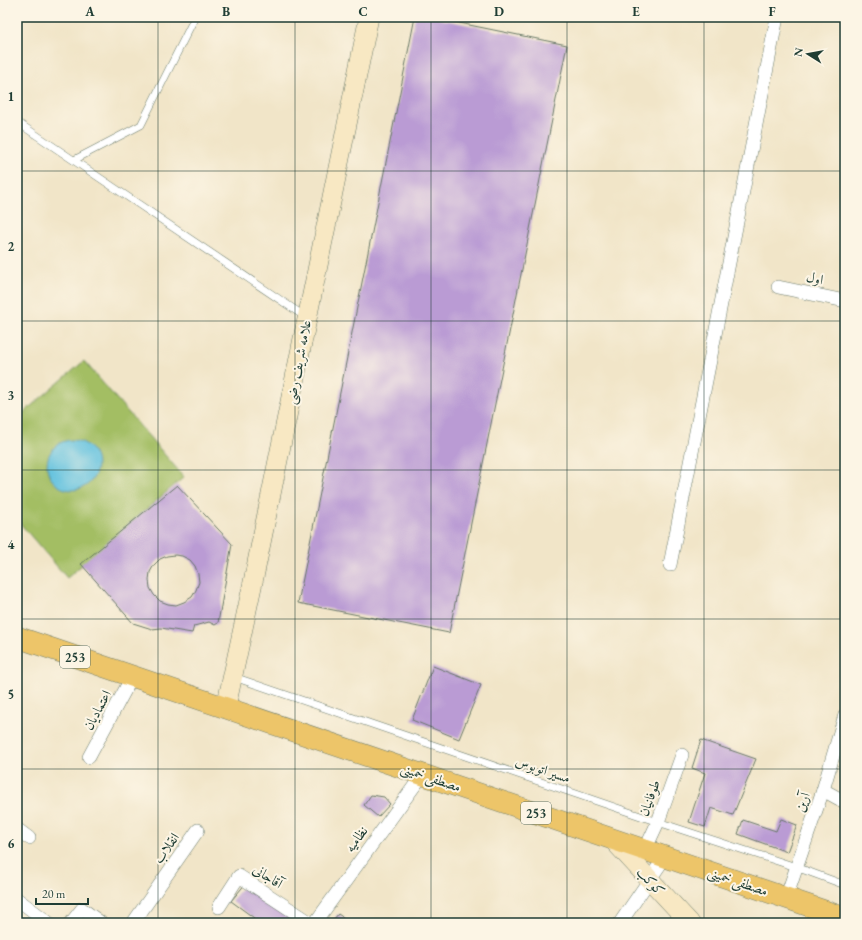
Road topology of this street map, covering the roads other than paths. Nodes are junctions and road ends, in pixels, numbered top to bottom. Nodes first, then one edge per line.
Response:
1 (195, 17) edge
2 (369, 17) edge
3 (777, 17) edge
4 (17, 122) edge
5 (74, 160) junction
6 (778, 287) dead end
7 (845, 301) edge
8 (307, 318) junction
9 (670, 565) dead end
10 (17, 637) edge
11 (132, 677) junction
12 (233, 677) junction
13 (226, 707) junction
14 (845, 715) edge
15 (682, 755) dead end
16 (89, 757) dead end
17 (423, 774) junction
18 (824, 790) junction
19 (845, 802) edge
20 (658, 822) junction
21 (17, 829) edge
22 (198, 830) dead end
23 (29, 838) dead end
24 (612, 839) junction
25 (645, 850) junction
26 (665, 857) junction
27 (796, 867) junction
28 (650, 880) junction
29 (845, 885) edge
30 (786, 898) junction
31 (17, 900) edge
32 (219, 907) dead end
33 (845, 918) edge
34 (49, 923) edge
35 (71, 923) edge
36 (101, 923) edge
37 (133, 923) edge
38 (311, 923) edge
39 (315, 923) edge
40 (620, 923) edge
41 (690, 923) edge

1 - 5 lane
2 - 8 main road, علامه شریف رضی
3 - 9 street
4 - 5 lane
5 - 8 lane
6 - 7 street, اول
8 - 12 main road, علامه شریف رضی
10 - 11 main road, مصطفی خمینی / 253
11 - 13 main road, مصطفی خمینی / 253
11 - 16 street, اعتمادیان
12 - 13 main road, علامه شریف رضی
12 - 20 lane, مسیر اتوبوس
13 - 17 main road, مصطفی خمینی / 253
14 - 18 street, آرین
15 - 20 street, طوفانیان
17 - 24 main road, مصطفی خمینی / 253
17 - 39 street, نظامیه
18 - 19 street
18 - 27 street, آرین
20 - 25 street, طوفانیان
20 - 27 lane, مسیر اتوبوس
21 - 23 street
22 - 37 street, انقلاب
24 - 25 main road, مصطفی خمینی / 253
24 - 28 main road, کوکب
25 - 26 main road, مصطفی خمینی / 253
26 - 28 street
26 - 30 main road, مصطفی خمینی / 253
27 - 29 lane, مسیر اتوبوس
27 - 30 street, آرین
28 - 40 street
28 - 41 main road, کوکب
30 - 33 main road, مصطفی خمینی / 253
31 - 34 street
32 - 38 street, آقاجانی
35 - 36 street

